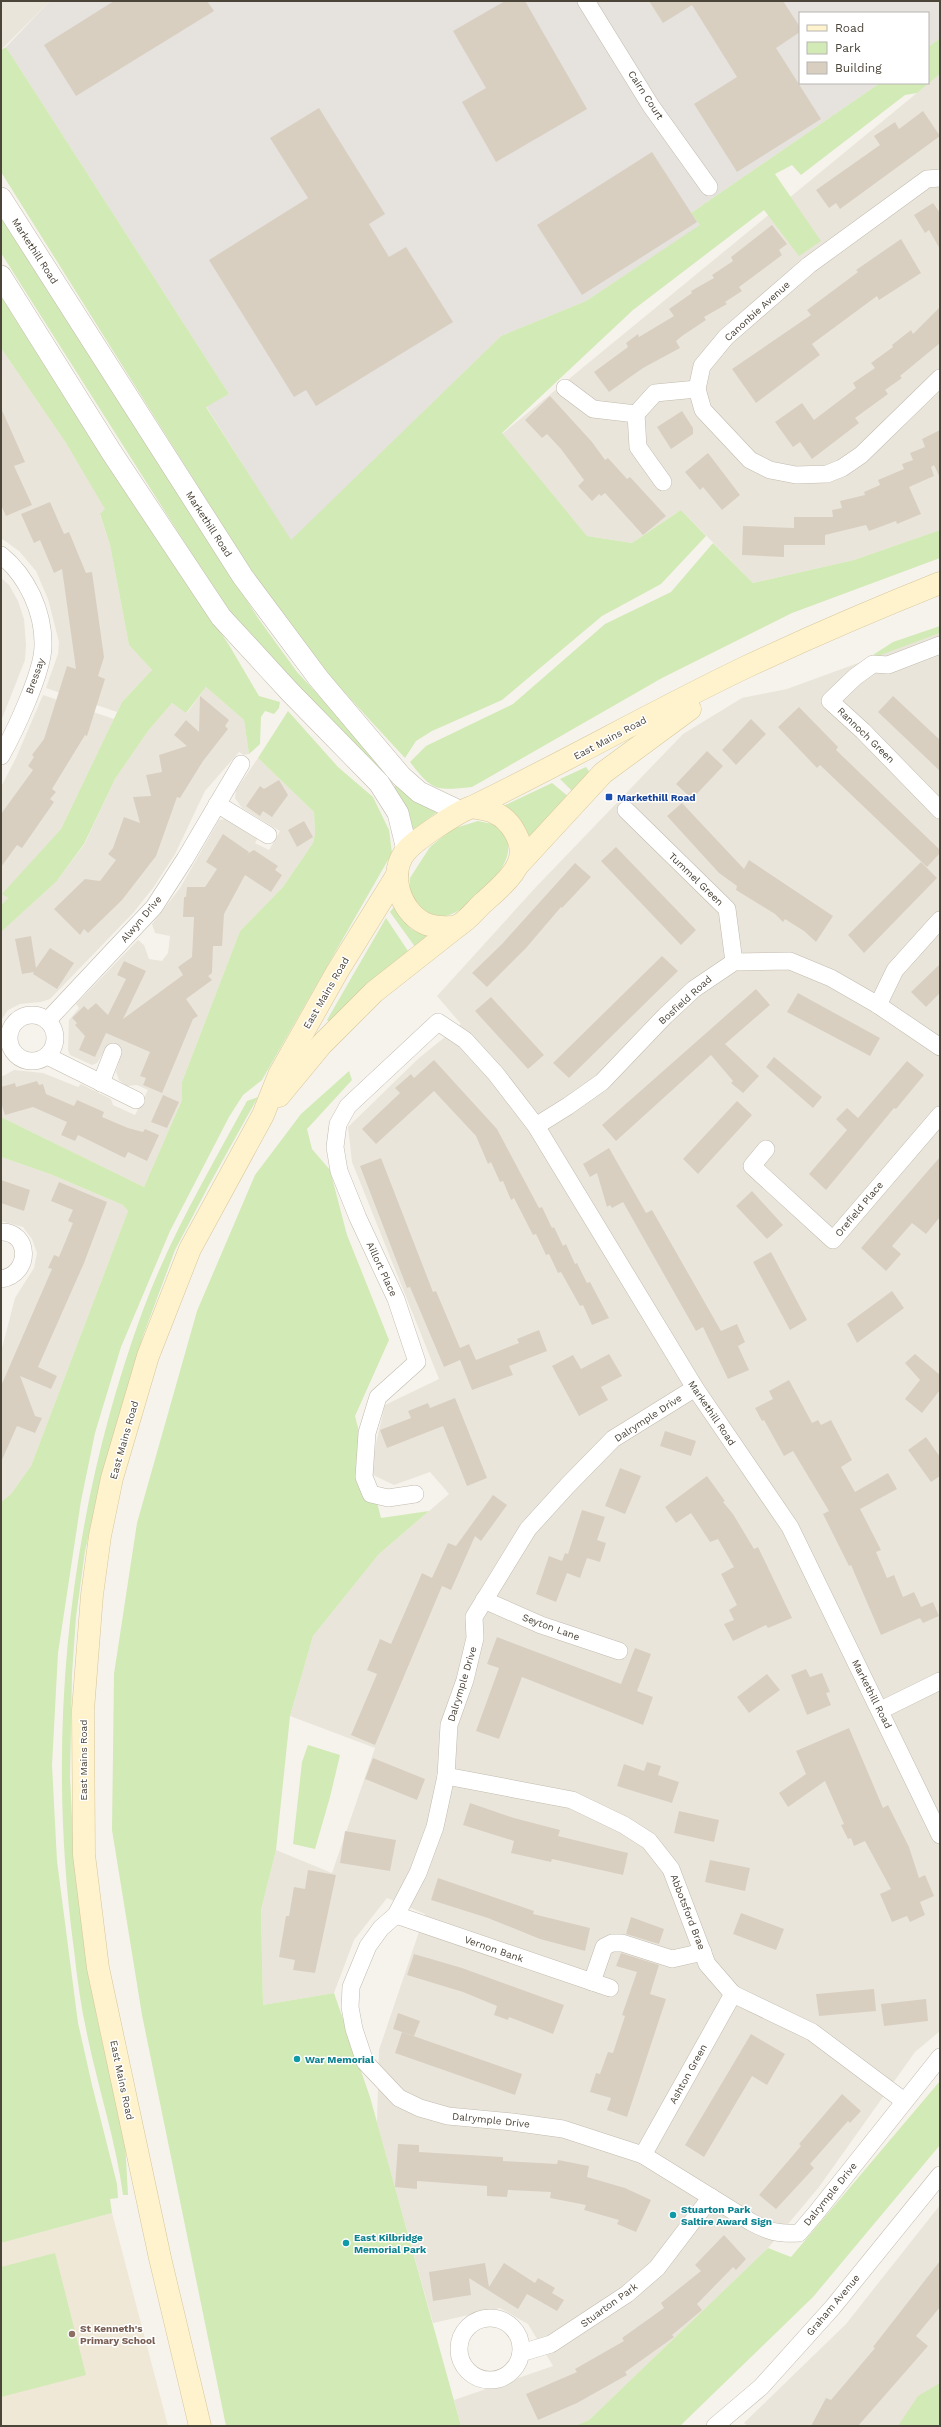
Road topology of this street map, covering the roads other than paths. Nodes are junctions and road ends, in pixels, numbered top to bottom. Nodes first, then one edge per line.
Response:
1 (586, 1) edge
2 (940, 178) edge
3 (709, 187) dead end
4 (1, 198) edge
5 (1, 276) edge
6 (940, 378) edge
7 (565, 388) dead end
8 (697, 389) junction
9 (636, 414) junction
10 (663, 482) dead end
11 (1, 555) edge
12 (940, 583) edge
13 (940, 645) edge
14 (746, 667) junction
15 (1, 756) edge
16 (241, 764) dead end
17 (217, 804) junction
18 (466, 809) junction
19 (626, 810) dead end
20 (940, 810) edge
21 (268, 835) dead end
22 (407, 850) junction
23 (519, 864) junction
24 (397, 875) junction
25 (940, 920) edge
26 (459, 925) junction
27 (734, 962) junction
28 (878, 1005) junction
29 (48, 1020) junction
30 (438, 1022) joint
31 (940, 1046) edge
32 (113, 1052) dead end
33 (47, 1056) junction
34 (7, 1057) edge
35 (101, 1083) junction
36 (136, 1100) dead end
37 (263, 1115) junction
38 (940, 1115) edge
39 (536, 1126) junction
40 (766, 1149) dead end
41 (1, 1232) edge
42 (1, 1280) edge
43 (695, 1388) junction
44 (415, 1494) dead end
45 (484, 1600) junction
46 (619, 1651) dead end
47 (940, 1681) edge
48 (881, 1710) junction
49 (446, 1776) junction
50 (940, 1835) edge
51 (396, 1915) junction
52 (703, 1952) junction
53 (592, 1982) junction
54 (610, 1988) dead end
55 (733, 1994) junction
56 (940, 2057) edge
57 (904, 2101) junction
58 (643, 2155) junction
59 (940, 2175) edge
60 (711, 2197) junction
61 (521, 2353) dead end
62 (200, 2426) edge
63 (716, 2426) edge

1 - 3 street, Cairn Court
2 - 8 street, Canonbie Avenue
4 - 18 street, Markethill Road
5 - 22 street
6 - 8 street, Canonbie Avenue
7 - 9 street
8 - 9 street
9 - 10 street
11 - 15 street, Bressay
12 - 14 main road, East Mains Road
13 - 20 street, Rannoch Green
14 - 18 main road, East Mains Road
14 - 23 main road, East Mains Road
16 - 17 street, Alwyn Drive
17 - 21 street
17 - 29 street, Alwyn Drive
18 - 22 main road
18 - 23 main road
19 - 27 street, Tummel Green
22 - 24 main road
23 - 26 main road
24 - 26 main road
24 - 37 main road, East Mains Road
25 - 28 street
26 - 37 main road, East Mains Road
27 - 28 street
27 - 39 street, Bosfield Road
28 - 31 street
29 - 33 street
29 - 34 street
30 - 39 street, Markethill Road
30 - 44 street, Aillort Place
32 - 35 street
33 - 34 street
33 - 35 street
35 - 36 street
37 - 62 main road, East Mains Road
38 - 40 street, Orefield Place
39 - 43 street, Markethill Road
41 - 42 street
43 - 45 street, Dalrymple Drive
43 - 48 street, Markethill Road
45 - 46 street, Seyton Lane
45 - 49 street, Dalrymple Drive
47 - 48 street
48 - 50 street, Markethill Road
49 - 51 street, Dalrymple Drive
49 - 52 street, Abbotsford Brae
51 - 53 street, Vernon Bank
51 - 58 street, Dalrymple Drive
52 - 53 street
52 - 55 street, Abbotsford Brae
53 - 54 street, Vernon Bank
55 - 57 street, Abbotsford Brae
55 - 58 street, Ashton Green
56 - 57 street, Dalrymple Drive
57 - 60 street, Dalrymple Drive
58 - 60 street, Dalrymple Drive
59 - 63 street, Graham Avenue
60 - 61 street, Stuarton Park

